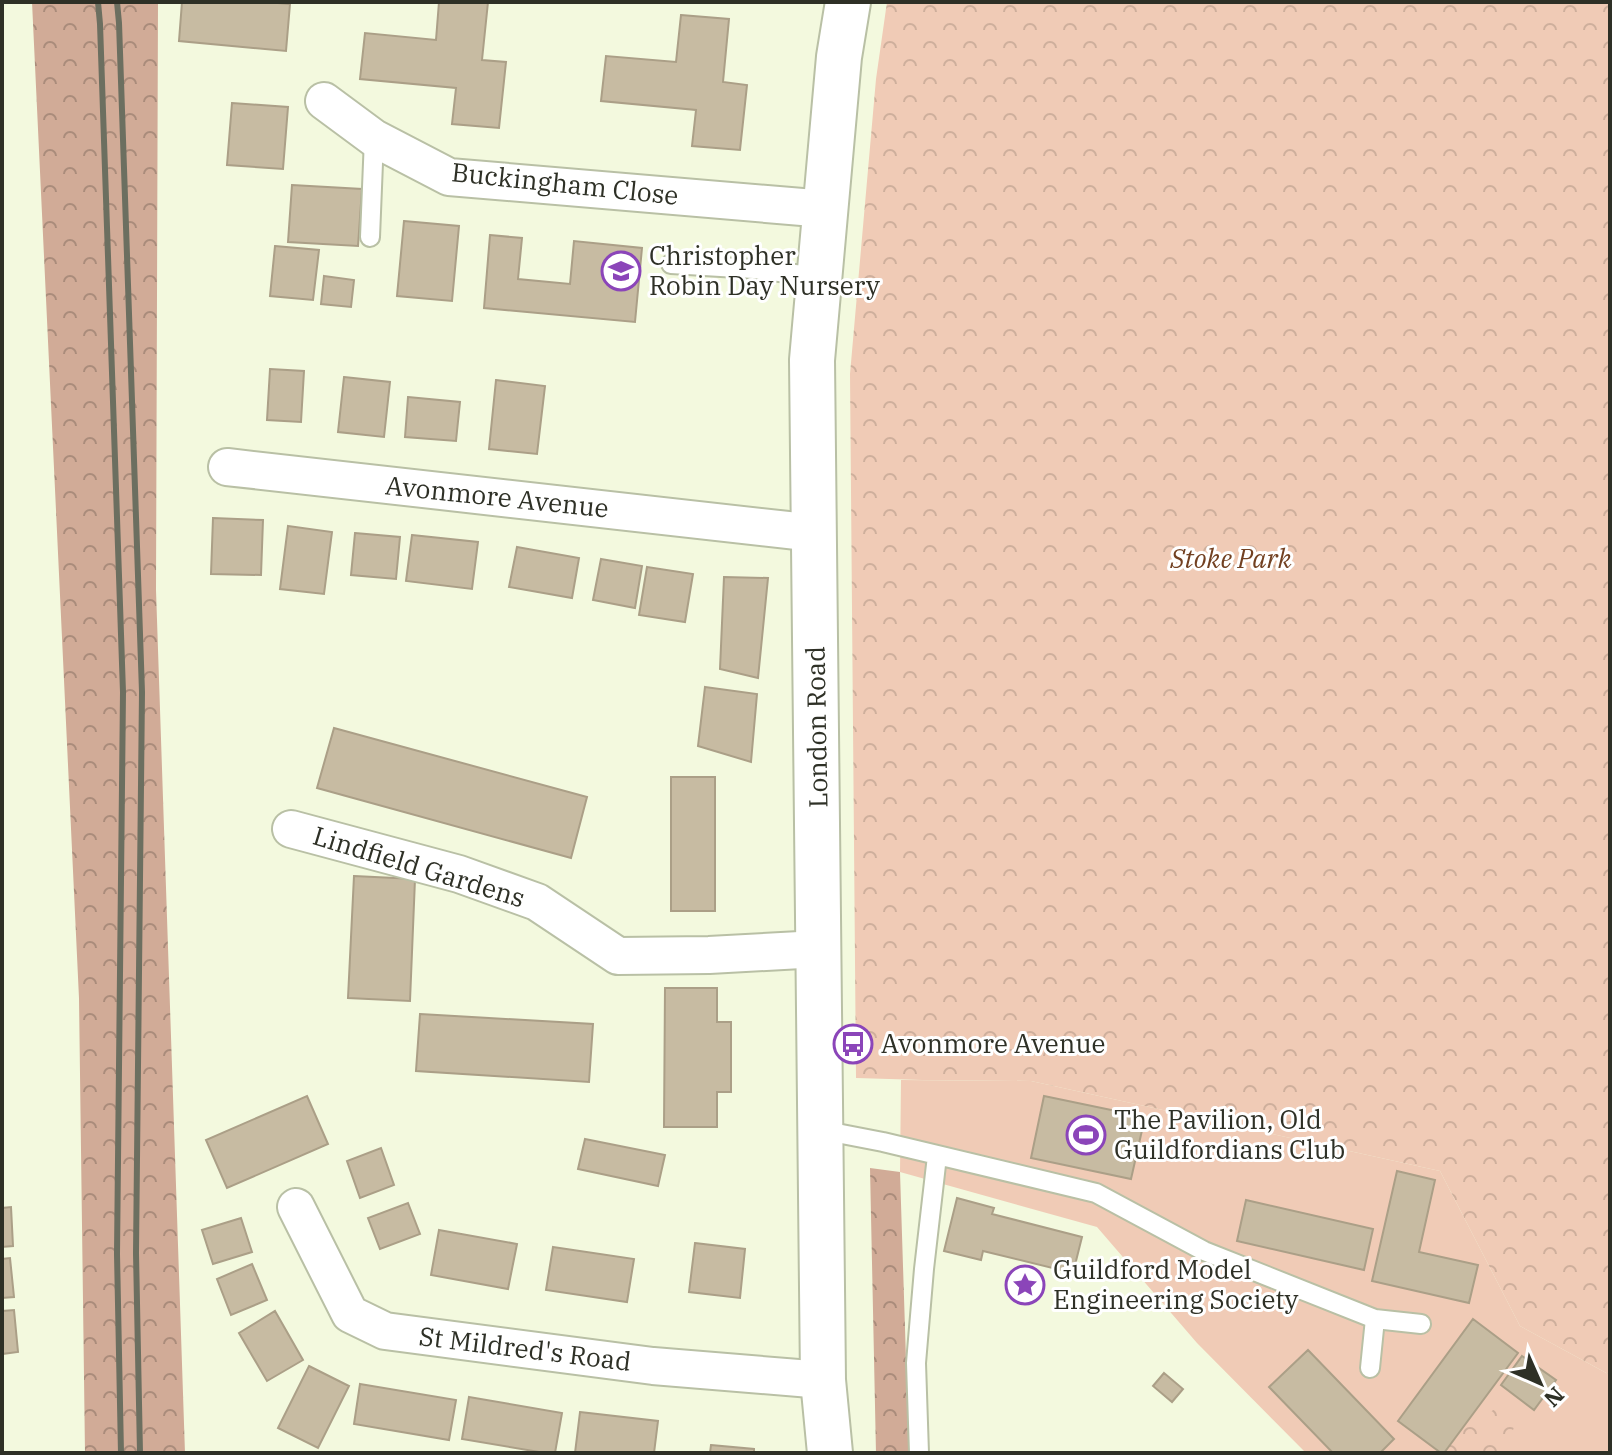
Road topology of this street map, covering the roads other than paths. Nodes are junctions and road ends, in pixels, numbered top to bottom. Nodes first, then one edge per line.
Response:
1 (848, 2) edge
2 (324, 101) dead end
3 (374, 138) junction
4 (826, 209) junction
5 (370, 237) dead end
6 (671, 264) dead end
7 (820, 277) junction
8 (227, 467) dead end
9 (815, 533) junction
10 (291, 829) dead end
11 (819, 949) junction
12 (821, 1130) junction
13 (937, 1156) junction
14 (296, 1207) dead end
15 (1375, 1319) junction
16 (1421, 1324) dead end
17 (1370, 1368) dead end
18 (823, 1380) junction
19 (830, 1453) edge
20 (919, 1453) edge

1 - 4 main road, London Road
2 - 3 street, Buckingham Close
3 - 4 street, Buckingham Close
3 - 5 lane
4 - 7 main road, London Road
6 - 7 lane
7 - 9 main road, London Road
8 - 9 street, Avonmore Avenue
9 - 11 main road, London Road
10 - 11 street, Lindfield Gardens
11 - 12 main road, London Road
12 - 13 lane
12 - 18 main road, London Road
13 - 15 lane
13 - 20 lane
14 - 18 street, St Mildred's Road
15 - 16 lane
15 - 17 lane
18 - 19 main road, London Road

